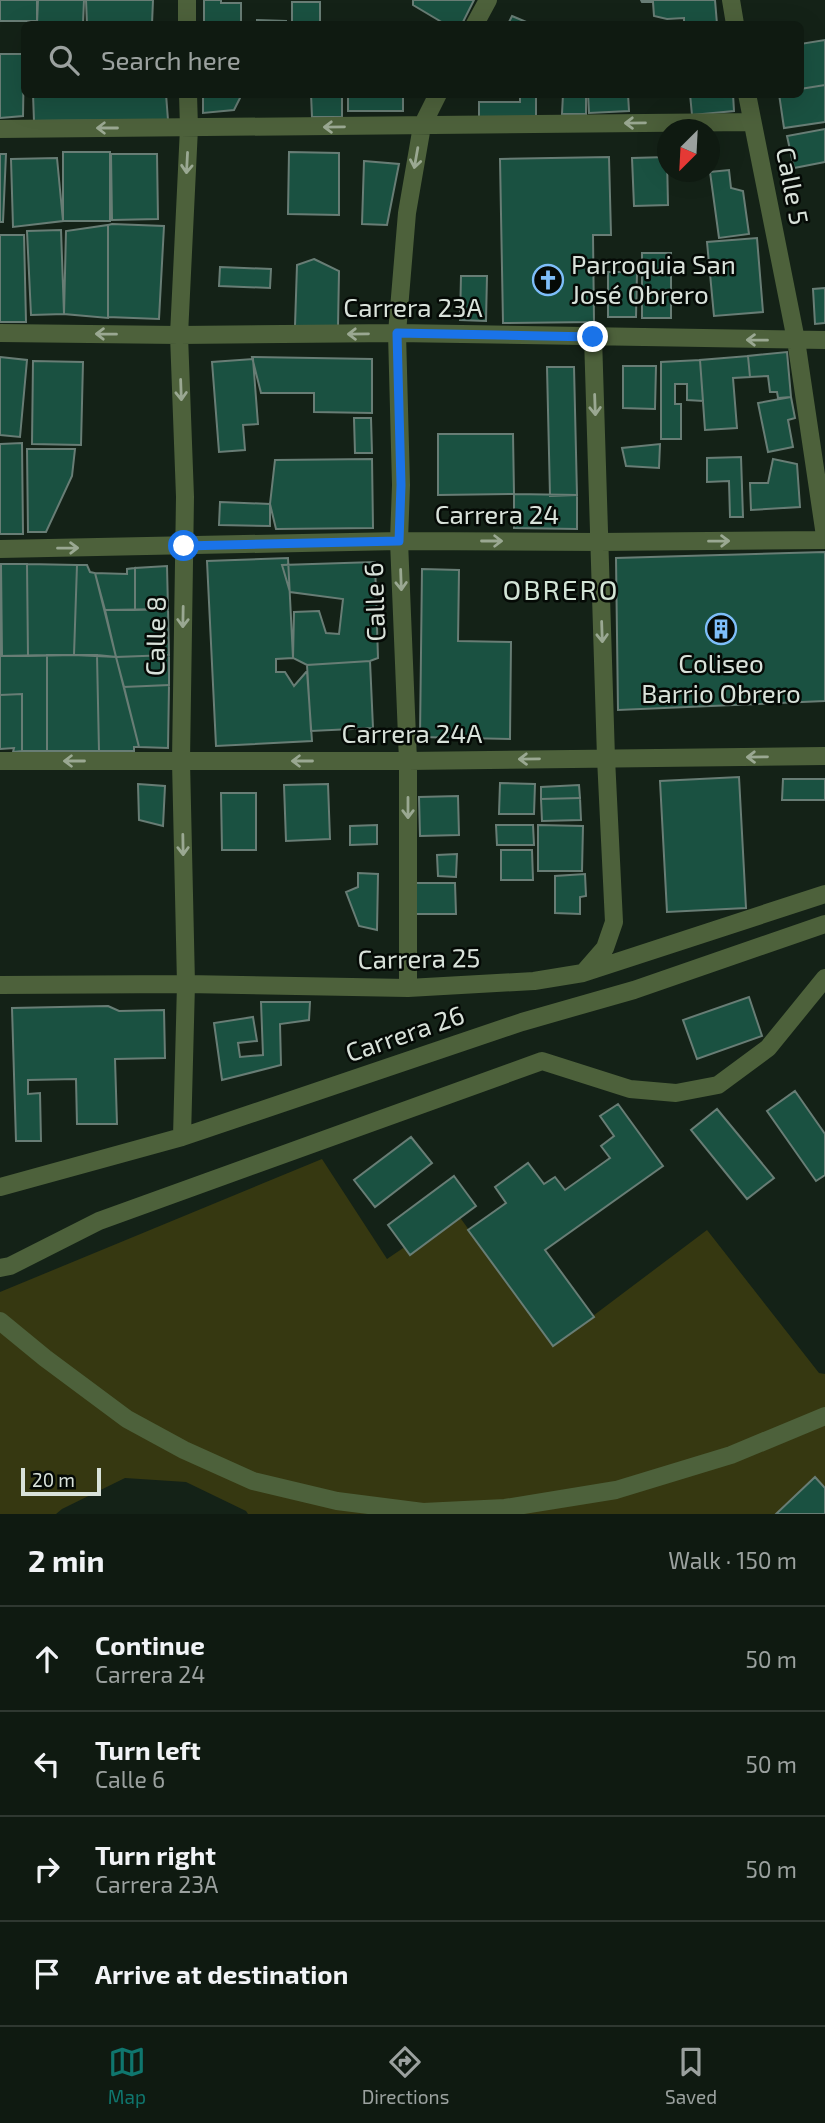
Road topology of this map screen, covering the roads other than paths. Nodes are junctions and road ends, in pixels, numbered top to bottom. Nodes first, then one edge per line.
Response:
1 (187, 0) edge
2 (488, 0) edge
3 (730, 0) edge
4 (187, 21) edge
5 (477, 21) edge
6 (734, 21) edge
7 (188, 98) edge
8 (436, 98) edge
9 (748, 98) edge
10 (752, 122) junction
11 (422, 126) junction
12 (188, 128) junction
13 (0, 129) edge
14 (0, 333) edge
15 (397, 333) junction
16 (178, 335) junction
17 (593, 337) junction
18 (796, 340) junction
19 (825, 340) edge
20 (818, 444) edge
21 (825, 538) edge
22 (399, 541) junction
23 (599, 542) junction
24 (184, 546) junction
25 (0, 549) edge
26 (825, 756) edge
27 (606, 758) junction
28 (0, 761) edge
29 (181, 761) junction
30 (408, 761) junction
31 (825, 894) edge
32 (825, 925) edge
33 (583, 973) junction
34 (825, 978) edge
35 (186, 984) junction
36 (0, 985) edge
37 (408, 988) junction
38 (182, 1137) junction
39 (0, 1187) edge
40 (0, 1268) edge
41 (0, 1321) edge
42 (825, 1416) edge

1 - 4 street
2 - 5 street
3 - 6 street
7 - 12 street, Calle 8
8 - 11 street, Calle 6
9 - 10 street, Calle 5
10 -> 11 street
10 - 18 street, Calle 5
11 -> 12 street
11 -> 15 street, Calle 6
12 -> 13 street
12 -> 16 street, Calle 8
16 -> 14 street, Carrera 23A
15 -> 16 street, Carrera 23A
15 - 17 street, Carrera 23A
15 - 22 street, Calle 6
16 -> 24 street, Calle 8
18 -> 17 street, Carrera 23A
17 -> 23 street
18 - 19 street, Carrera 23A
18 - 20 street, Calle 5
20 - 21 street, Calle 5
23 -> 21 street, Carrera 24
22 -> 23 street, Carrera 24
22 - 24 street, Carrera 24
22 -> 30 street, Calle 6
23 -> 27 street
25 -> 24 street, Carrera 24
24 -> 29 street, Calle 8
26 -> 27 street, Carrera 24A
27 -> 30 street, Carrera 24A
27 - 33 street
29 -> 28 street, Carrera 24A
30 -> 29 street, Carrera 24A
29 -> 35 street, Calle 8
30 -> 37 street, Calle 6
31 - 33 street, Carrera 25
32 - 38 street, Carrera 26
33 - 37 street, Carrera 25
34 - 40 street
35 - 36 street, Carrera 25
35 - 37 street, Carrera 25
35 - 38 street, Calle 8
38 - 39 street, Carrera 26
41 - 42 street

